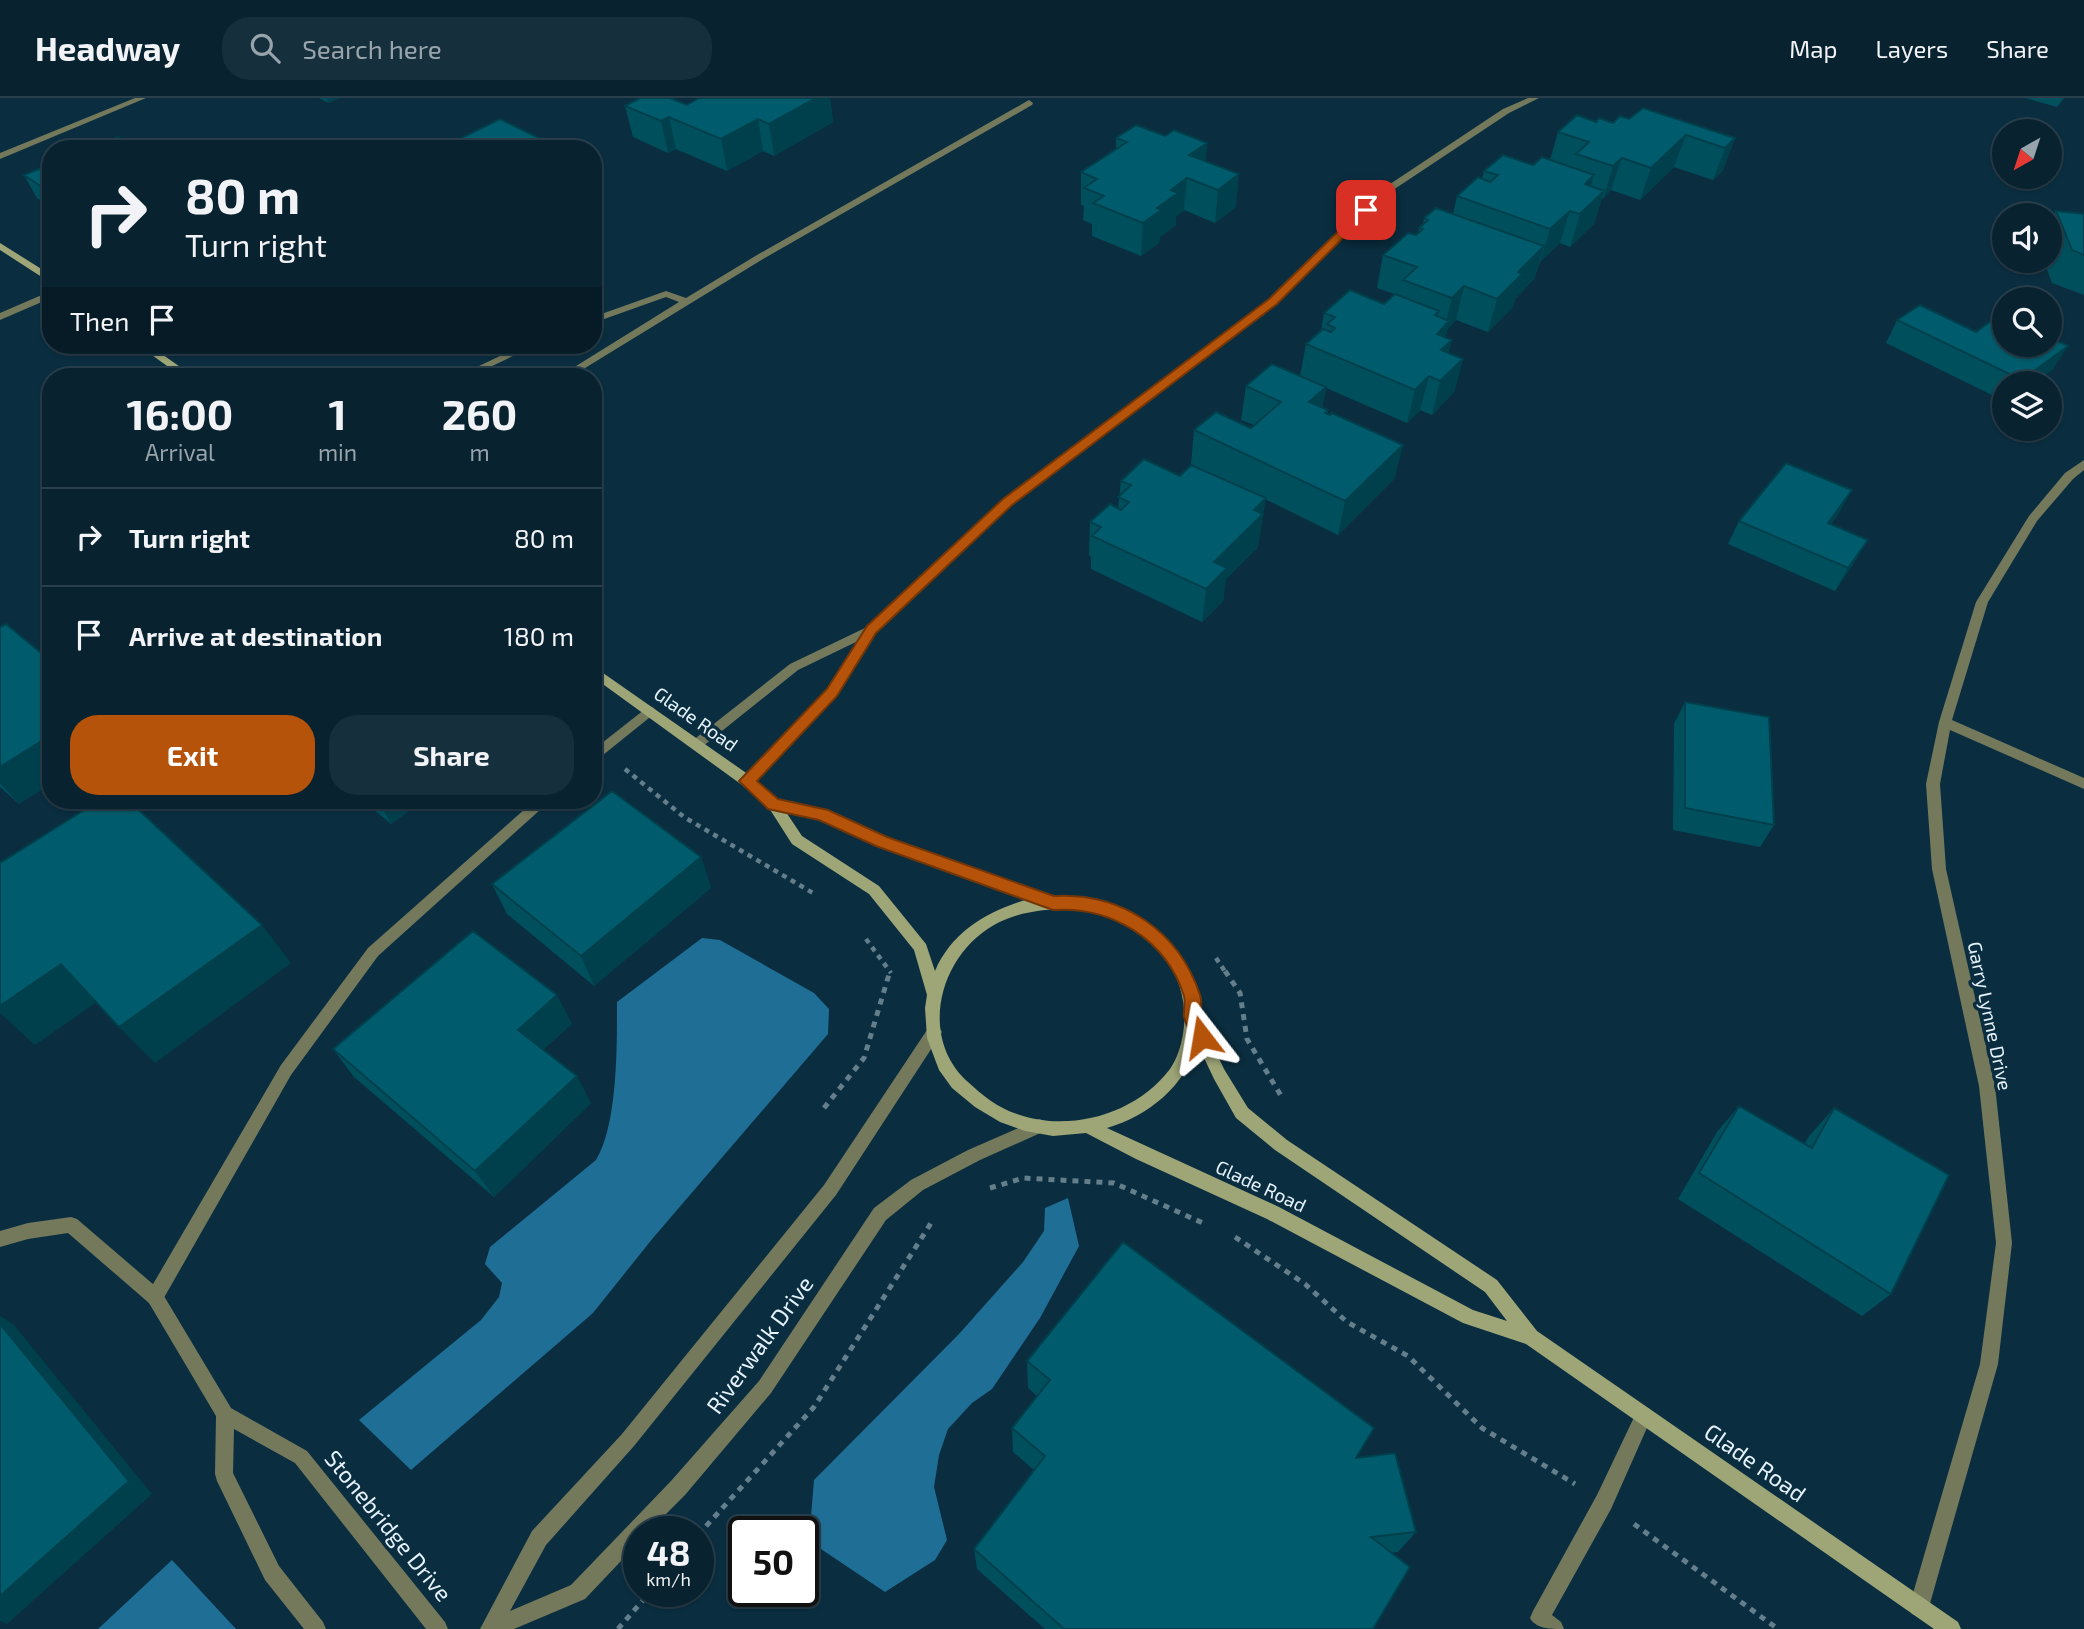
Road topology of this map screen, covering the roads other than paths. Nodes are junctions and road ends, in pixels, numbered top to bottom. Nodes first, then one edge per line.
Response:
1 (142, 98) edge
2 (1535, 98) edge
3 (1029, 103) dead end
4 (0, 156) edge
5 (0, 246) edge
6 (42, 274) edge
7 (42, 298) edge
8 (688, 302) junction
9 (0, 317) edge
10 (602, 317) edge
11 (157, 354) edge
12 (511, 354) edge
13 (602, 354) edge
14 (602, 354) edge
15 (177, 368) edge
16 (481, 368) edge
17 (578, 368) edge
18 (2084, 464) edge
19 (872, 630) junction
20 (602, 677) edge
21 (649, 711) junction
22 (1945, 722) junction
23 (697, 744) junction
24 (602, 751) edge
25 (747, 781) junction
26 (2084, 784) edge
27 (774, 804) junction
28 (534, 809) edge
29 (1053, 903) junction
30 (933, 995) junction
31 (1193, 1018) junction
32 (933, 1032) junction
33 (1039, 1126) junction
34 (1087, 1126) junction
35 (0, 1239) edge
36 (155, 1297) junction
37 (1531, 1337) junction
38 (225, 1414) junction
39 (1644, 1415) junction
40 (1919, 1607) junction
41 (1543, 1625) edge
42 (316, 1629) edge
43 (439, 1629) edge
44 (491, 1629) edge
45 (1951, 1629) edge

1 - 4 street
2 - 19 street
3 - 8 street
5 - 6 main road
7 - 9 street
8 - 10 street
8 - 14 street
11 - 15 main road
12 - 16 street
13 - 17 street
18 - 22 street, Garry Lynne Drive
19 - 23 street
19 - 25 street
20 - 21 main road, Glade Road
21 - 23 main road, Glade Road
21 - 24 street
22 - 26 street
22 - 40 street, Garry Lynne Drive
23 - 25 main road, Glade Road
25 - 27 main road, Glade Road
27 - 29 main road, Glade Road
27 - 30 main road, Glade Road
28 - 36 street
29 - 30 main road, Glade Road
29 - 31 main road, Glade Road
30 - 32 main road, Glade Road
31 - 34 main road, Glade Road
31 - 37 main road, Glade Road
32 - 33 main road, Glade Road
32 - 44 street, Riverwalk Drive
33 - 34 main road, Glade Road
33 - 44 street, Riverwalk Drive
34 - 37 main road, Glade Road
35 - 36 street, Stonebridge Drive
36 - 38 street, Stonebridge Drive
37 - 39 main road, Glade Road
38 - 42 street
38 - 43 street, Stonebridge Drive
39 - 40 main road, Glade Road
39 - 41 street
40 - 45 main road, Glade Road

